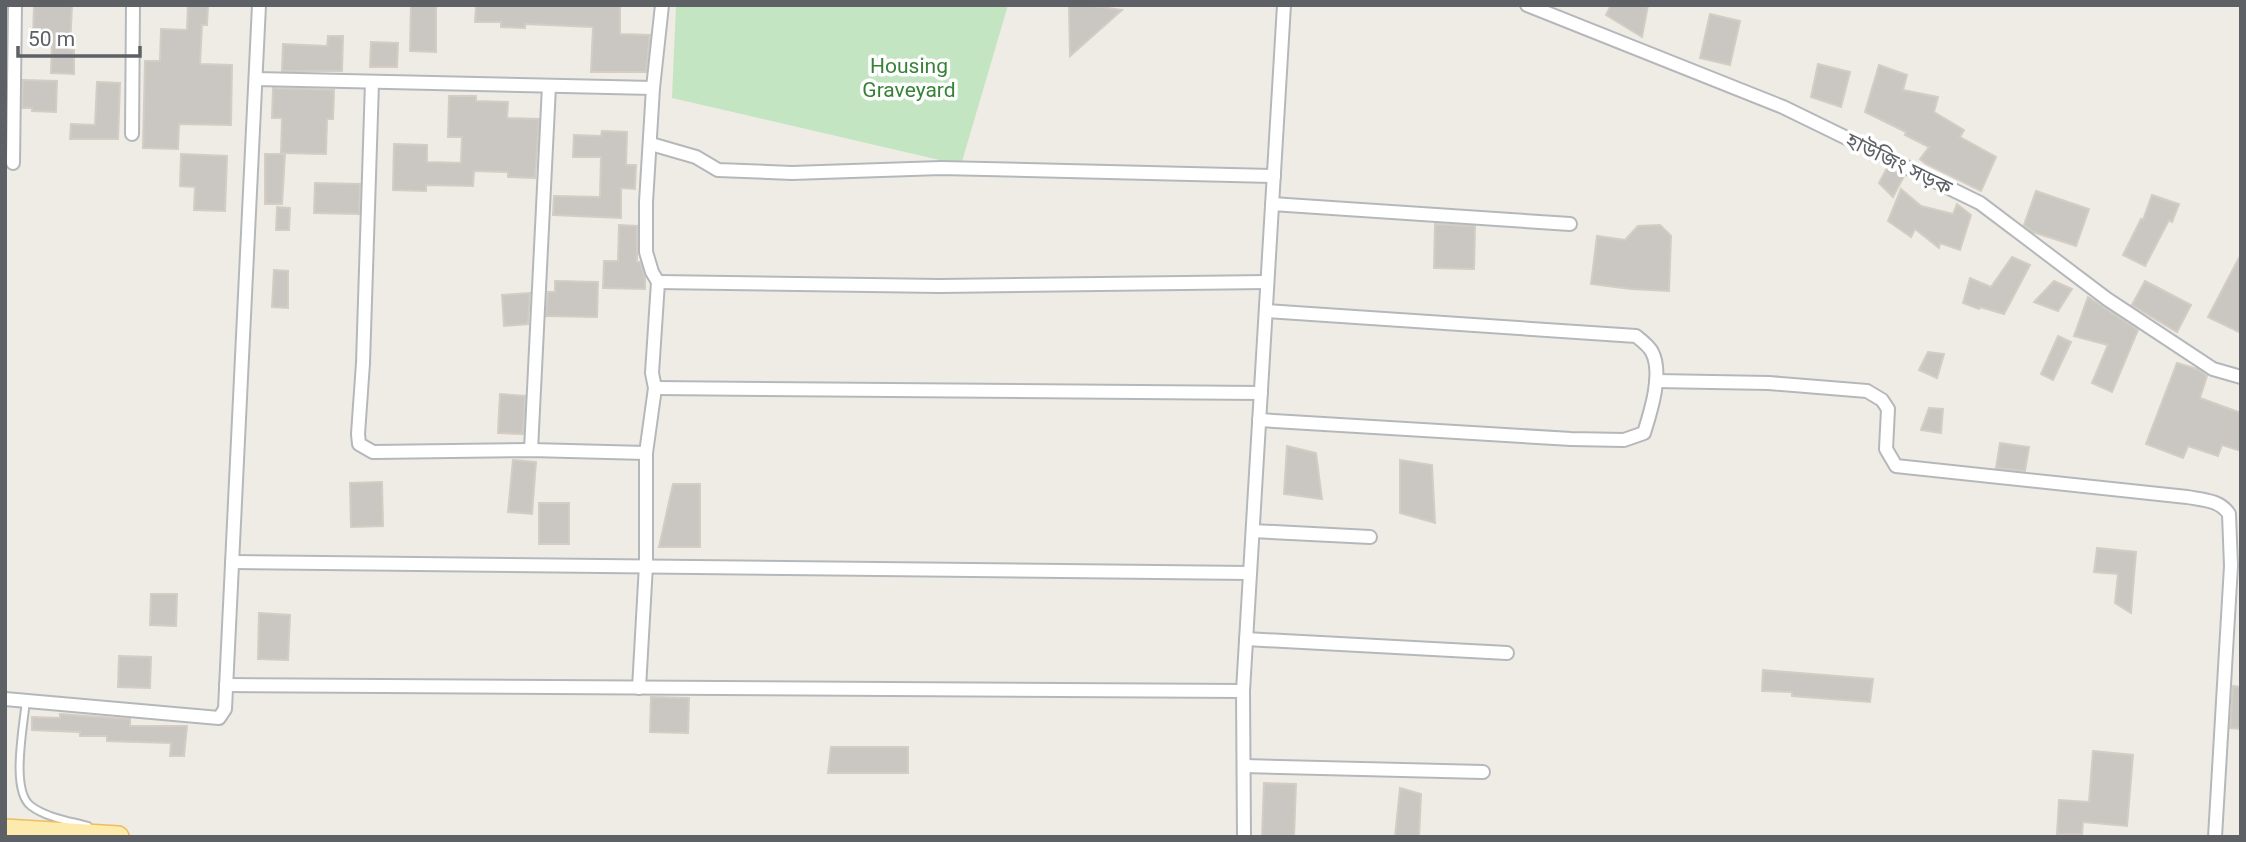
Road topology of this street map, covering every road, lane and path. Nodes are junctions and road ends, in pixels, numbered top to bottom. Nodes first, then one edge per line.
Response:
1 (15, 5) edge
2 (133, 5) edge
3 (259, 5) edge
4 (662, 5) edge
5 (1284, 5) edge
6 (1527, 5) edge
7 (256, 79) junction
8 (372, 82) junction
9 (549, 86) junction
10 (653, 88) junction
11 (132, 134) dead end
12 (651, 144) junction
13 (13, 163) dead end
14 (1274, 176) junction
15 (1272, 204) junction
16 (1570, 224) dead end
17 (658, 282) junction
18 (1267, 282) junction
19 (1266, 311) junction
20 (2241, 377) edge
21 (1656, 380) junction
22 (655, 388) junction
23 (1261, 393) junction
24 (1259, 420) junction
25 (531, 450) junction
26 (646, 453) junction
27 (1253, 531) junction
28 (1370, 537) dead end
29 (232, 562) junction
30 (646, 565) junction
31 (1250, 573) junction
32 (1246, 639) junction
33 (1507, 653) dead end
34 (226, 685) junction
35 (639, 688) junction
36 (1243, 691) junction
37 (5, 699) edge
38 (26, 700) junction
39 (1244, 766) junction
40 (1483, 772) dead end
41 (5, 830) edge
42 (120, 836) edge
43 (1244, 837) edge
44 (2215, 837) edge

1 - 13 street
2 - 11 street
3 - 7 street
4 - 10 street
5 - 14 street
6 - 20 street, হাউজিং সড়ক
7 - 8 street
7 - 29 street
8 - 9 street
8 - 25 street
9 - 10 street
9 - 25 street
10 - 12 street
12 - 14 street
12 - 17 street
14 - 15 street
15 - 16 street
15 - 18 street
17 - 18 street
17 - 22 street
18 - 19 street
19 - 21 street
19 - 23 street
21 - 24 street
21 - 44 street
22 - 23 street
22 - 26 street
23 - 24 street
24 - 27 street
25 - 26 street
26 - 30 street
27 - 28 street
27 - 31 street
29 - 30 street
29 - 34 street
30 - 31 street
30 - 35 street
31 - 32 street
32 - 33 street
32 - 36 street
34 - 35 street
34 - 38 street
35 - 36 street
36 - 39 street
37 - 38 street
38 - 42 lane
39 - 40 street
39 - 43 street
41 - 42 main road

